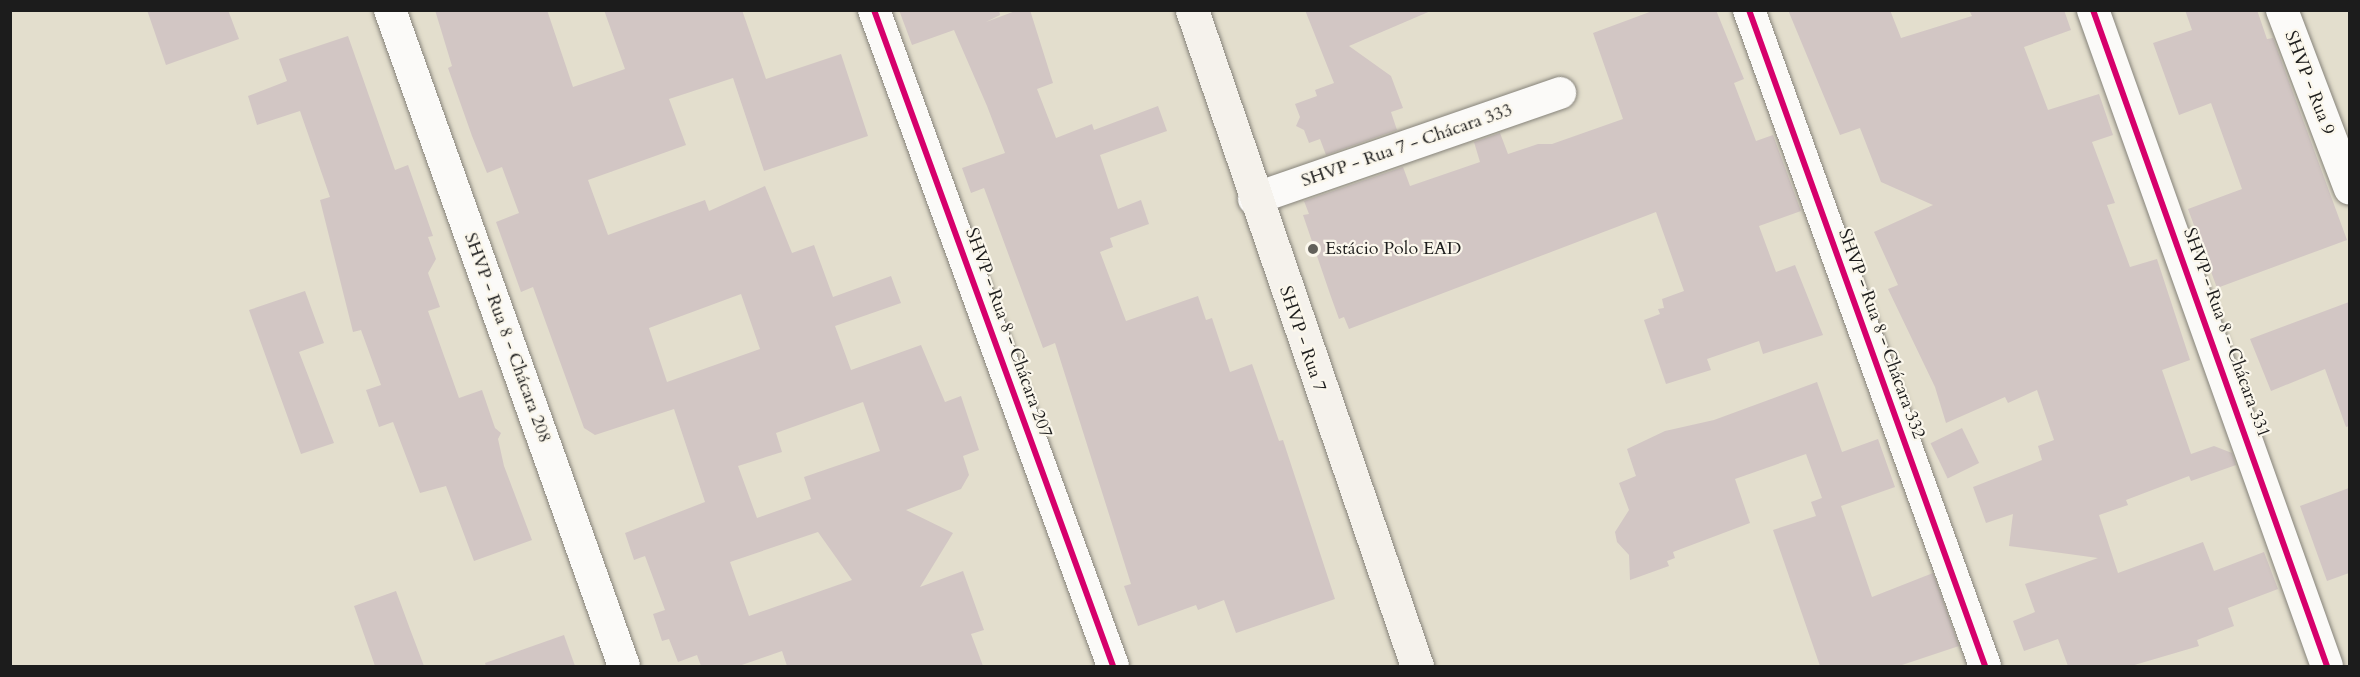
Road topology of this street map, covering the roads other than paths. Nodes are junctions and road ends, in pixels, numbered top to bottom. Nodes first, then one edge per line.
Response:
1 (390, 10) edge
2 (874, 10) edge
3 (1192, 10) edge
4 (1749, 10) edge
5 (2093, 10) edge
6 (2282, 10) edge
7 (1560, 93) dead end
8 (2349, 189) edge
9 (1254, 199) junction
10 (624, 666) edge
11 (1113, 666) edge
12 (1417, 666) edge
13 (1985, 666) edge
14 (2327, 666) edge

1 - 10 street, SHVP - Rua 8 - Chácara 208
2 - 11 street, SHVP - Rua 8 - Chácara 207
3 - 9 street, SHVP - Rua 7
4 - 13 street, SHVP - Rua 8 - Chácara 332
5 - 14 street, SHVP - Rua 8 - Chácara 331
6 - 8 street, SHVP - Rua 9
7 - 9 street, SHVP - Rua 7 - Chácara 333
9 - 12 street, SHVP - Rua 7

